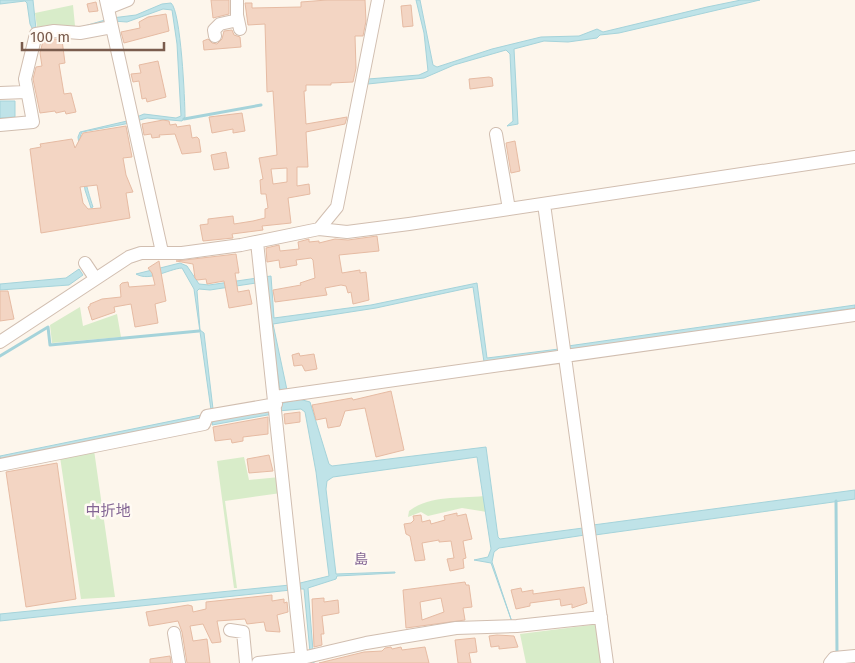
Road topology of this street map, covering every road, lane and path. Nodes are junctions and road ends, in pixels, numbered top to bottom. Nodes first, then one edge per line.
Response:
1 (128, 0) edge
2 (237, 0) edge
3 (378, 0) edge
4 (107, 4) edge
5 (112, 26) junction
6 (215, 36) dead end
7 (26, 92) junction
8 (0, 93) edge
9 (0, 125) edge
10 (496, 134) dead end
11 (855, 157) edge
12 (544, 204) junction
13 (509, 209) junction
14 (319, 229) junction
15 (257, 242) junction
16 (162, 252) junction
17 (85, 263) dead end
18 (94, 278) junction
19 (855, 315) edge
20 (0, 342) edge
21 (566, 357) junction
22 (275, 400) junction
23 (0, 465) edge
24 (601, 617) junction
25 (230, 630) dead end
26 (174, 633) dead end
27 (855, 656) edge
28 (302, 661) edge
29 (179, 663) edge
30 (246, 663) edge
31 (258, 663) edge
32 (607, 663) edge
33 (830, 663) edge

1 - 4 street
2 - 6 street
3 - 14 street
4 - 5 street
5 - 7 street
5 - 16 street
7 - 8 street
7 - 9 street
10 - 13 street
11 - 12 street
12 - 13 street
12 - 21 street
13 - 14 street
14 - 15 street
15 - 16 street
15 - 22 street
16 - 18 street
17 - 18 street
18 - 20 street
19 - 21 street
21 - 22 street
21 - 24 street
22 - 23 street
22 - 28 street
24 - 28 street
24 - 32 street
25 - 30 street
26 - 29 street
27 - 33 street
28 - 31 street

